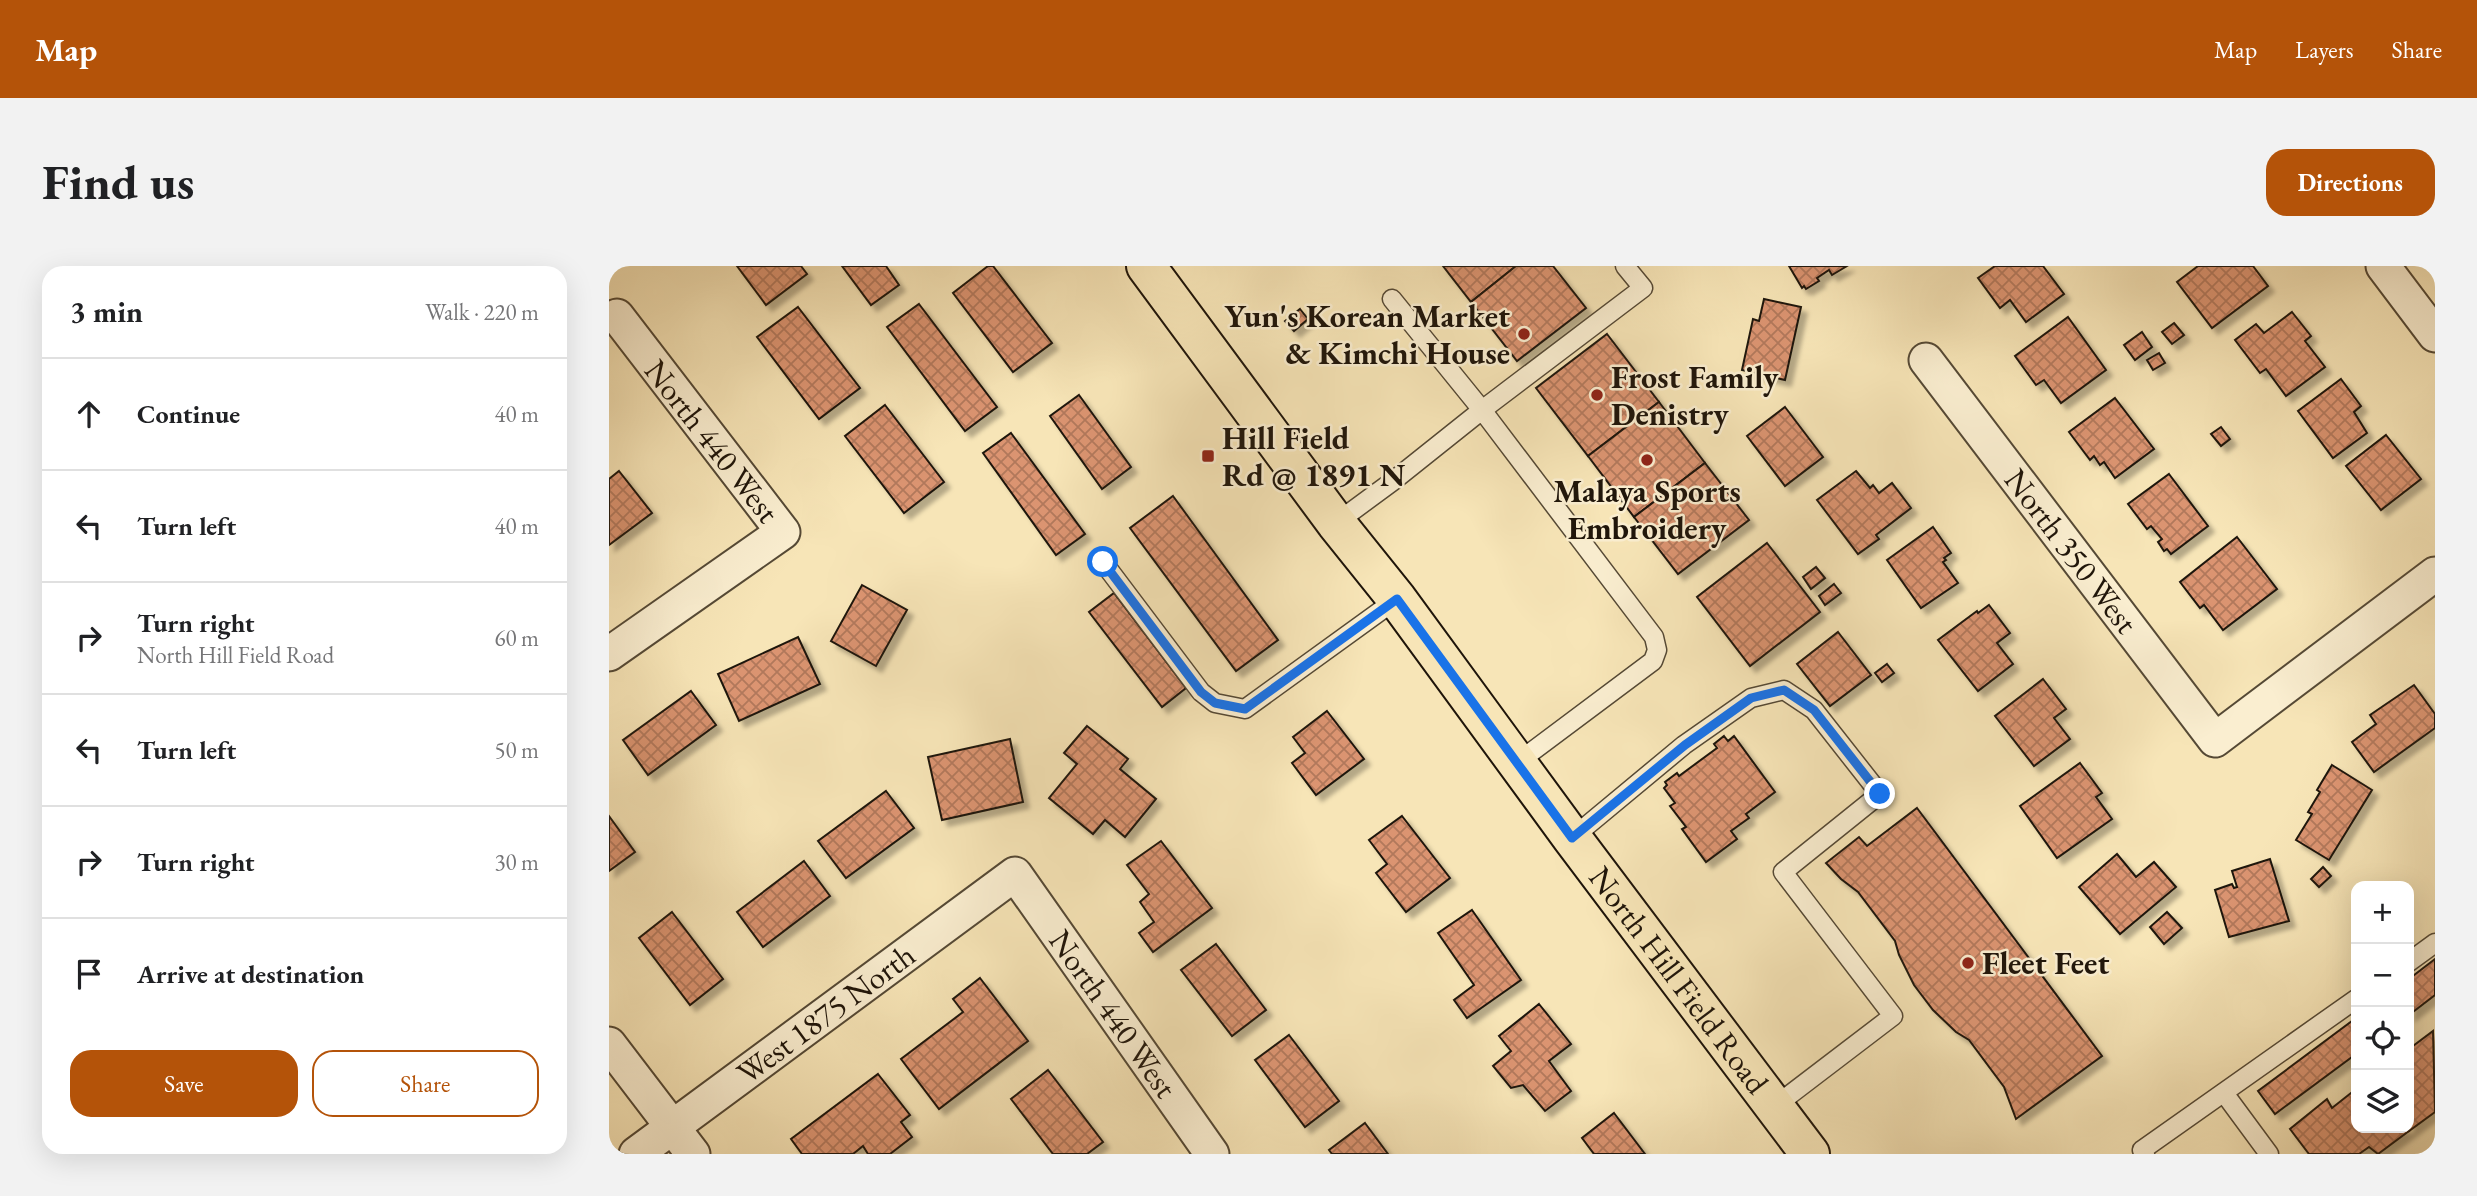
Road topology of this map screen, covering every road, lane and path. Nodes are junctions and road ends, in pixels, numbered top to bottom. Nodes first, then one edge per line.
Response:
1 (1146, 266) edge
2 (1625, 266) edge
3 (2383, 266) edge
4 (1392, 299) dead end
5 (617, 316) dead end
6 (2435, 335) edge
7 (1926, 360) dead end
8 (1482, 410) junction
9 (1336, 523) junction
10 (1103, 562) dead end
11 (2435, 574) edge
12 (1397, 599) junction
13 (609, 654) edge
14 (1518, 762) junction
15 (1572, 838) junction
16 (1015, 874) joint
17 (2435, 943) edge
18 (2414, 958) edge
19 (2351, 1003) edge
20 (609, 1044) edge
21 (2224, 1093) junction
22 (1775, 1107) junction
23 (673, 1127) junction
24 (636, 1154) edge
25 (693, 1154) edge
26 (1212, 1154) edge
27 (1810, 1154) edge
28 (2145, 1154) edge
29 (2269, 1154) edge

1 - 9 main road, North Hill Field Road
2 - 8 lane
3 - 6 street
4 - 8 lane
5 - 13 street, North 440 West
7 - 11 street, North 350 West
8 - 9 lane
8 - 14 lane
9 - 12 main road, North Hill Field Road
10 - 12 lane
12 - 14 main road, North Hill Field Road
14 - 15 main road, North Hill Field Road
15 - 22 main road, North Hill Field Road
15 - 22 lane
16 - 23 street, West 1875 North
16 - 26 street, North 440 West
17 - 18 lane
19 - 21 lane
20 - 23 street
21 - 28 lane
21 - 29 lane
22 - 27 main road, North Hill Field Road
23 - 24 street, West 1875 North
23 - 25 street

